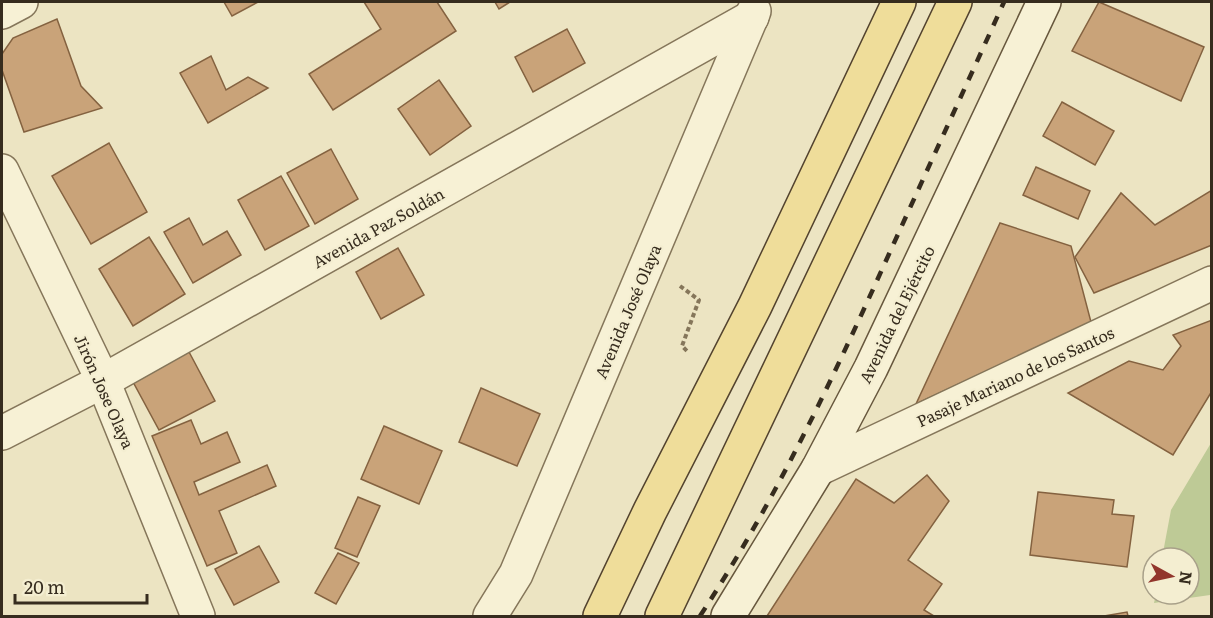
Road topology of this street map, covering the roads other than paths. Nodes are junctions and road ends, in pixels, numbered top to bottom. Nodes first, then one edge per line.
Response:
1 (21, 2) edge
2 (899, 2) edge
3 (955, 2) edge
4 (1044, 2) edge
5 (755, 9) edge
6 (2, 12) edge
7 (2, 171) edge
8 (1212, 283) edge
9 (103, 381) junction
10 (2, 433) edge
11 (818, 469) junction
12 (198, 616) edge
13 (490, 616) edge
14 (600, 616) edge
15 (662, 616) edge
16 (728, 616) edge

1 - 6 street
2 - 14 main road
3 - 15 main road
4 - 11 street, Avenida del Ejército
5 - 9 street, Avenida Paz Soldán
5 - 13 street, Avenida José Olaya
7 - 9 street, Jirón Jose Olaya
8 - 11 street, Pasaje Mariano de los Santos
9 - 10 street, Avenida Paz Soldán
9 - 12 street, Jirón Jose Olaya
11 - 16 street, Avenida del Ejército

